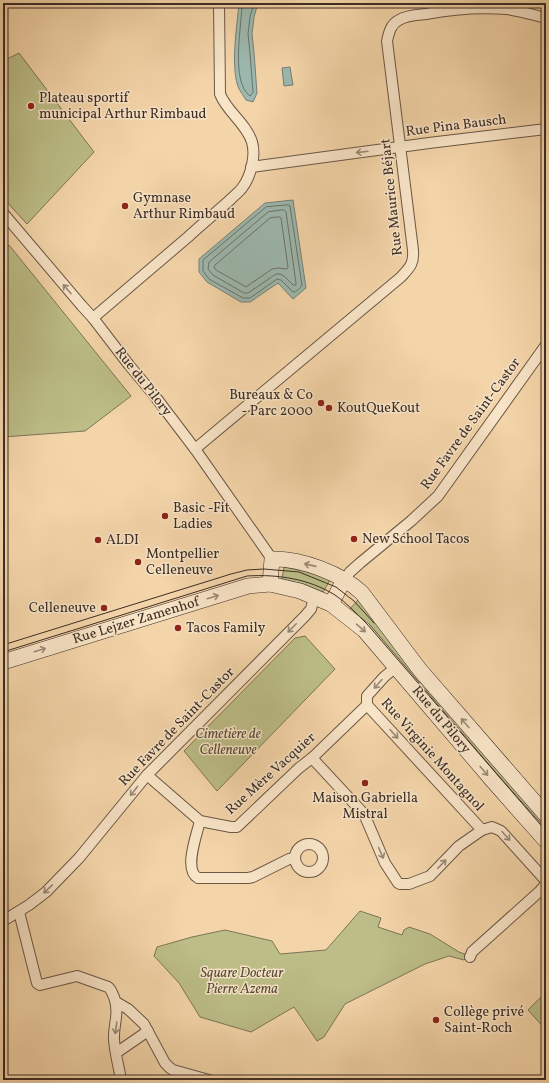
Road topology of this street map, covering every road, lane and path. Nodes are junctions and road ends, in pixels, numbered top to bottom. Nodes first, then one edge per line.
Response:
1 (219, 3) edge
2 (546, 18) edge
3 (546, 129) edge
4 (401, 147) junction
5 (252, 167) junction
6 (3, 213) edge
7 (93, 318) junction
8 (546, 345) edge
9 (195, 449) junction
10 (272, 559) junction
11 (344, 580) junction
12 (270, 584) junction
13 (314, 597) junction
14 (331, 604) junction
15 (3, 662) edge
16 (396, 667) junction
17 (367, 705) junction
18 (312, 758) junction
19 (147, 775) junction
20 (546, 815) edge
21 (200, 821) junction
22 (482, 830) junction
23 (546, 840) edge
24 (295, 858) dead end
25 (546, 883) edge
26 (19, 912) junction
27 (3, 921) edge
28 (470, 957) dead end
29 (116, 1002) junction
30 (148, 1032) junction
31 (116, 1053) junction
32 (122, 1080) edge
33 (209, 1080) edge

1 - 5 street
2 - 4 street, Rue Maurice Béjart
3 - 4 street, Rue Pina Bausch
4 -> 5 street, Rue Pina Bausch
4 - 9 street, Rue Maurice Béjart
5 - 7 street
7 -> 6 street, Rue du Pilory
7 - 9 street, Rue du Pilory
8 - 11 street, Rue Favre de Saint-Castor
9 - 10 street, Rue du Pilory
11 -> 10 main road, Rue du Pilory
10 - 12 main road
11 - 14 main road
20 -> 11 main road, Rue du Pilory
12 - 13 main road, Rue Lejzer Zamenhof
15 -> 12 main road, Rue Lejzer Zamenhof
13 - 14 main road, Rue du Pilory
13 -> 19 street, Rue Favre de Saint-Castor
14 -> 16 main road, Rue du Pilory
16 -> 17 street, Rue Mère Vacquier
16 -> 23 main road, Rue du Pilory
17 - 18 street, Rue Mère Vacquier
17 -> 22 street, Rue Virginie Montagnol
18 - 21 street, Rue Mère Vacquier
18 -> 22 street
19 - 21 street
19 -> 26 street, Rue Favre de Saint-Castor
21 - 24 street
22 -> 25 street, Rue Virginie Montagnol
25 - 28 street
26 - 27 street, Rue Favre de Saint-Castor
26 - 29 street
29 - 30 street
29 -> 31 street
30 - 31 street
30 - 33 street
31 - 32 street

